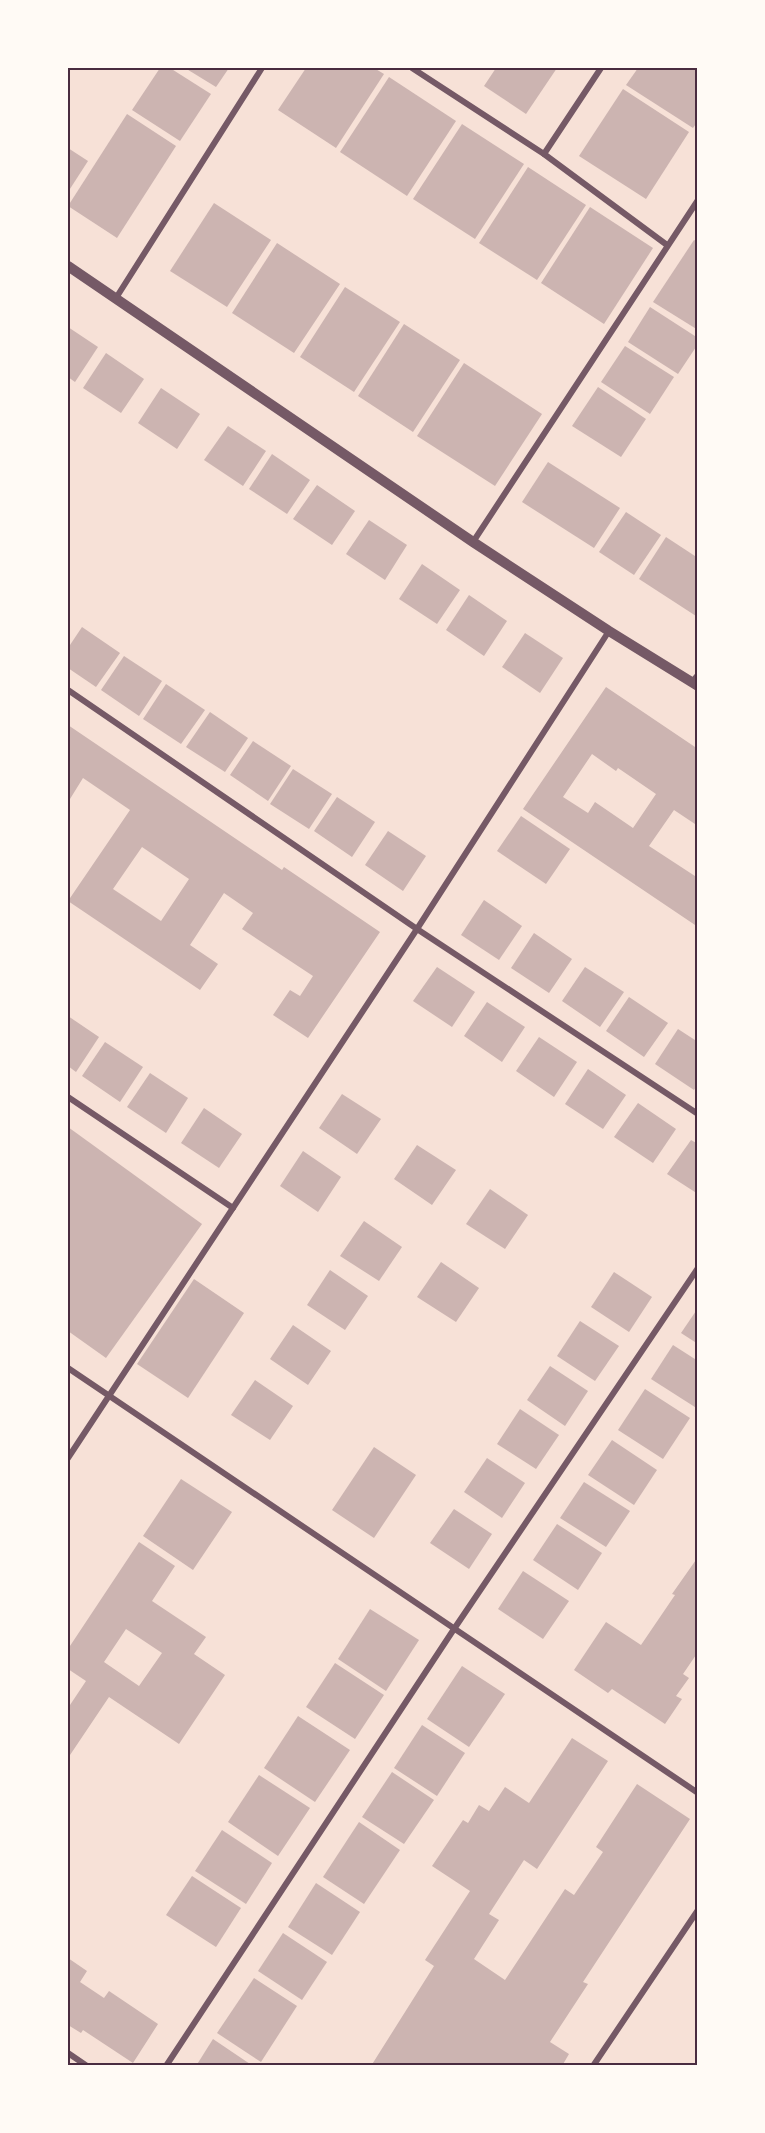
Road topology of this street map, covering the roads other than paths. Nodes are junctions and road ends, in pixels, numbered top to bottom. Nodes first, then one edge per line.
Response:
1 (262, 68) edge
2 (411, 68) edge
3 (601, 68) edge
4 (544, 154) junction
5 (698, 200) edge
6 (667, 245) junction
7 (68, 266) edge
8 (116, 298) junction
9 (473, 542) junction
10 (609, 631) junction
11 (696, 681) edge
12 (68, 690) edge
13 (417, 929) junction
14 (68, 1097) edge
15 (698, 1114) edge
16 (233, 1209) junction
17 (698, 1268) edge
18 (68, 1368) edge
19 (109, 1396) junction
20 (68, 1458) edge
21 (454, 1629) junction
22 (698, 1793) edge
23 (698, 1910) edge
24 (68, 2053) edge
25 (87, 2066) edge
26 (166, 2066) edge
27 (593, 2066) edge

1 - 8 street
2 - 4 street
3 - 4 street
4 - 6 street
5 - 6 street
6 - 9 street
7 - 8 street
8 - 9 street
9 - 10 street
10 - 11 street
10 - 13 street
12 - 13 street
13 - 15 street
13 - 16 street
14 - 16 street
16 - 19 street
17 - 21 street
18 - 19 street
19 - 20 street
19 - 21 street
21 - 22 street
21 - 26 street
23 - 27 street
24 - 25 street

